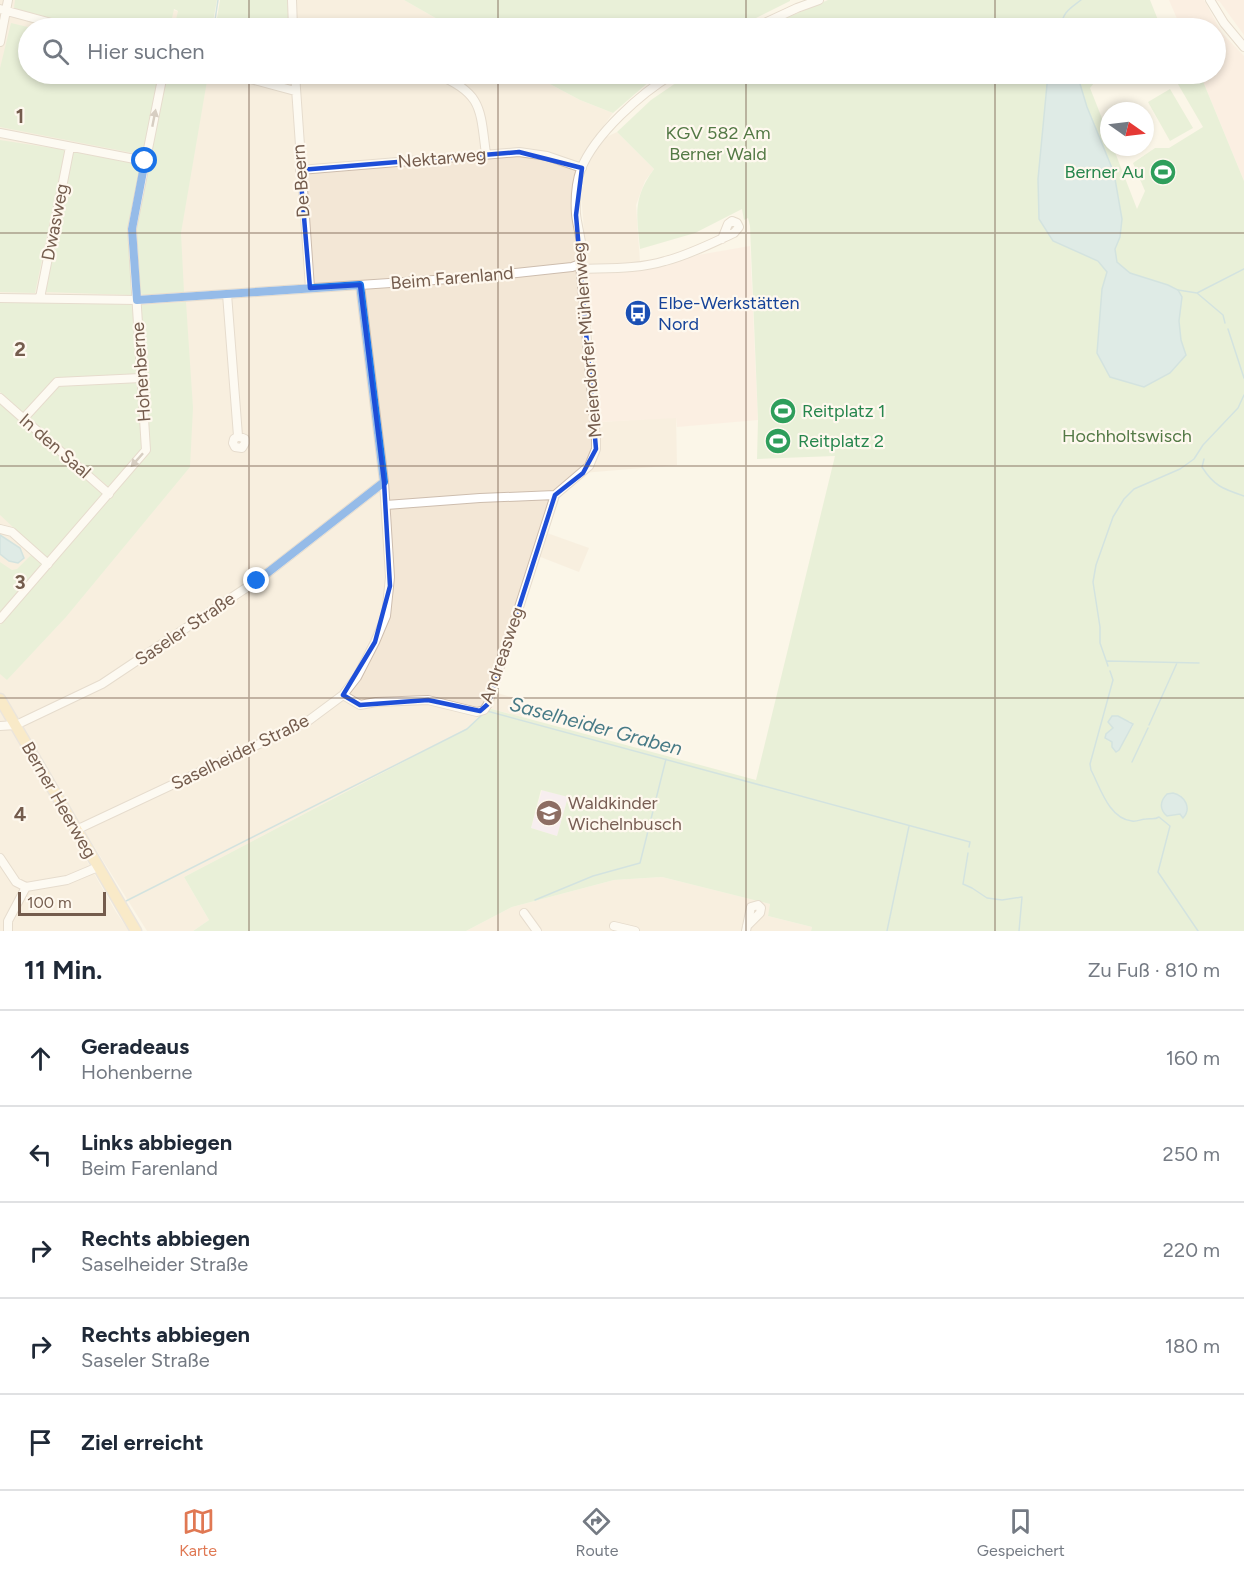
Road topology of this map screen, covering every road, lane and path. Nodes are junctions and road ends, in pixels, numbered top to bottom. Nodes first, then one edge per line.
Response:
1 (8, 0) edge
2 (292, 0) edge
3 (819, 0) edge
4 (1210, 0) edge
5 (795, 4) edge
6 (3, 10) edge
7 (33, 18) edge
8 (293, 18) edge
9 (771, 18) edge
10 (1221, 18) edge
11 (1226, 25) edge
12 (0, 42) edge
13 (1244, 47) edge
14 (161, 84) edge
15 (270, 84) edge
16 (296, 84) edge
17 (459, 84) edge
18 (660, 84) edge
19 (296, 91) junction
20 (0, 133) edge
21 (70, 147) junction
22 (486, 154) junction
23 (145, 161) junction
24 (582, 168) junction
25 (300, 170) junction
26 (722, 239) dead end
27 (581, 266) junction
28 (360, 285) junction
29 (310, 288) junction
30 (227, 294) junction
31 (0, 298) edge
32 (40, 298) junction
33 (137, 300) junction
34 (141, 378) junction
35 (0, 398) edge
36 (24, 418) junction
37 (238, 436) dead end
38 (384, 482) junction
39 (109, 494) junction
40 (555, 495) junction
41 (386, 505) junction
42 (0, 528) edge
43 (48, 564) junction
44 (0, 619) edge
45 (343, 695) junction
46 (0, 699) edge
47 (0, 726) edge
48 (16, 726) junction
49 (76, 830) junction
50 (0, 858) edge
51 (98, 867) junction
52 (26, 887) junction
53 (524, 913) dead end
54 (614, 926) dead end
55 (8, 931) edge
56 (136, 931) edge
57 (537, 931) edge
58 (635, 931) edge

1 - 6 street
2 - 8 street
3 - 5 street
4 - 10 street
5 - 9 street
6 - 7 street
6 - 12 street
11 - 13 street
23 -> 14 street, Hohenberne
15 - 19 street
16 - 19 street, De Beern
17 - 22 street
18 - 24 street, Meiendorfer Mühlenweg
19 - 25 street, De Beern
20 - 21 street
21 - 23 street
21 - 32 street, Dwasweg
22 - 24 street, Nektarweg
22 - 25 street, Nektarweg
23 - 33 street, Hohenberne
24 - 27 street, Meiendorfer Mühlenweg
25 - 29 street, De Beern
26 - 27 street, Beim Farenland
27 - 28 street, Beim Farenland
27 - 40 street, Meiendorfer Mühlenweg
28 - 29 street, Beim Farenland
28 - 38 street, Saselheider Straße
29 - 30 street, Beim Farenland
30 - 33 street, Beim Farenland
30 - 37 street
31 - 32 street, Beim Farenland
32 - 33 street, Beim Farenland
33 - 34 street, Hohenberne
34 - 36 street
34 -> 39 street, Hohenberne
35 - 36 street, In den Saal
36 - 39 street, In den Saal
38 - 41 street, Saselheider Straße
38 - 48 street, Saseler Straße
39 - 43 street, Hohenberne
40 - 41 street
40 - 45 street, Andreasweg
41 - 45 street, Saselheider Straße
42 - 43 street
43 - 44 street, Hohenberne
45 - 49 street, Saselheider Straße
46 - 48 main road, Berner Heerweg
47 - 48 street, Saseler Straße
48 - 49 main road, Berner Heerweg
49 - 51 main road, Berner Heerweg
50 - 52 street
51 - 52 street
51 - 56 main road, Berner Heerweg
52 - 55 street
53 - 57 street
54 - 58 street

